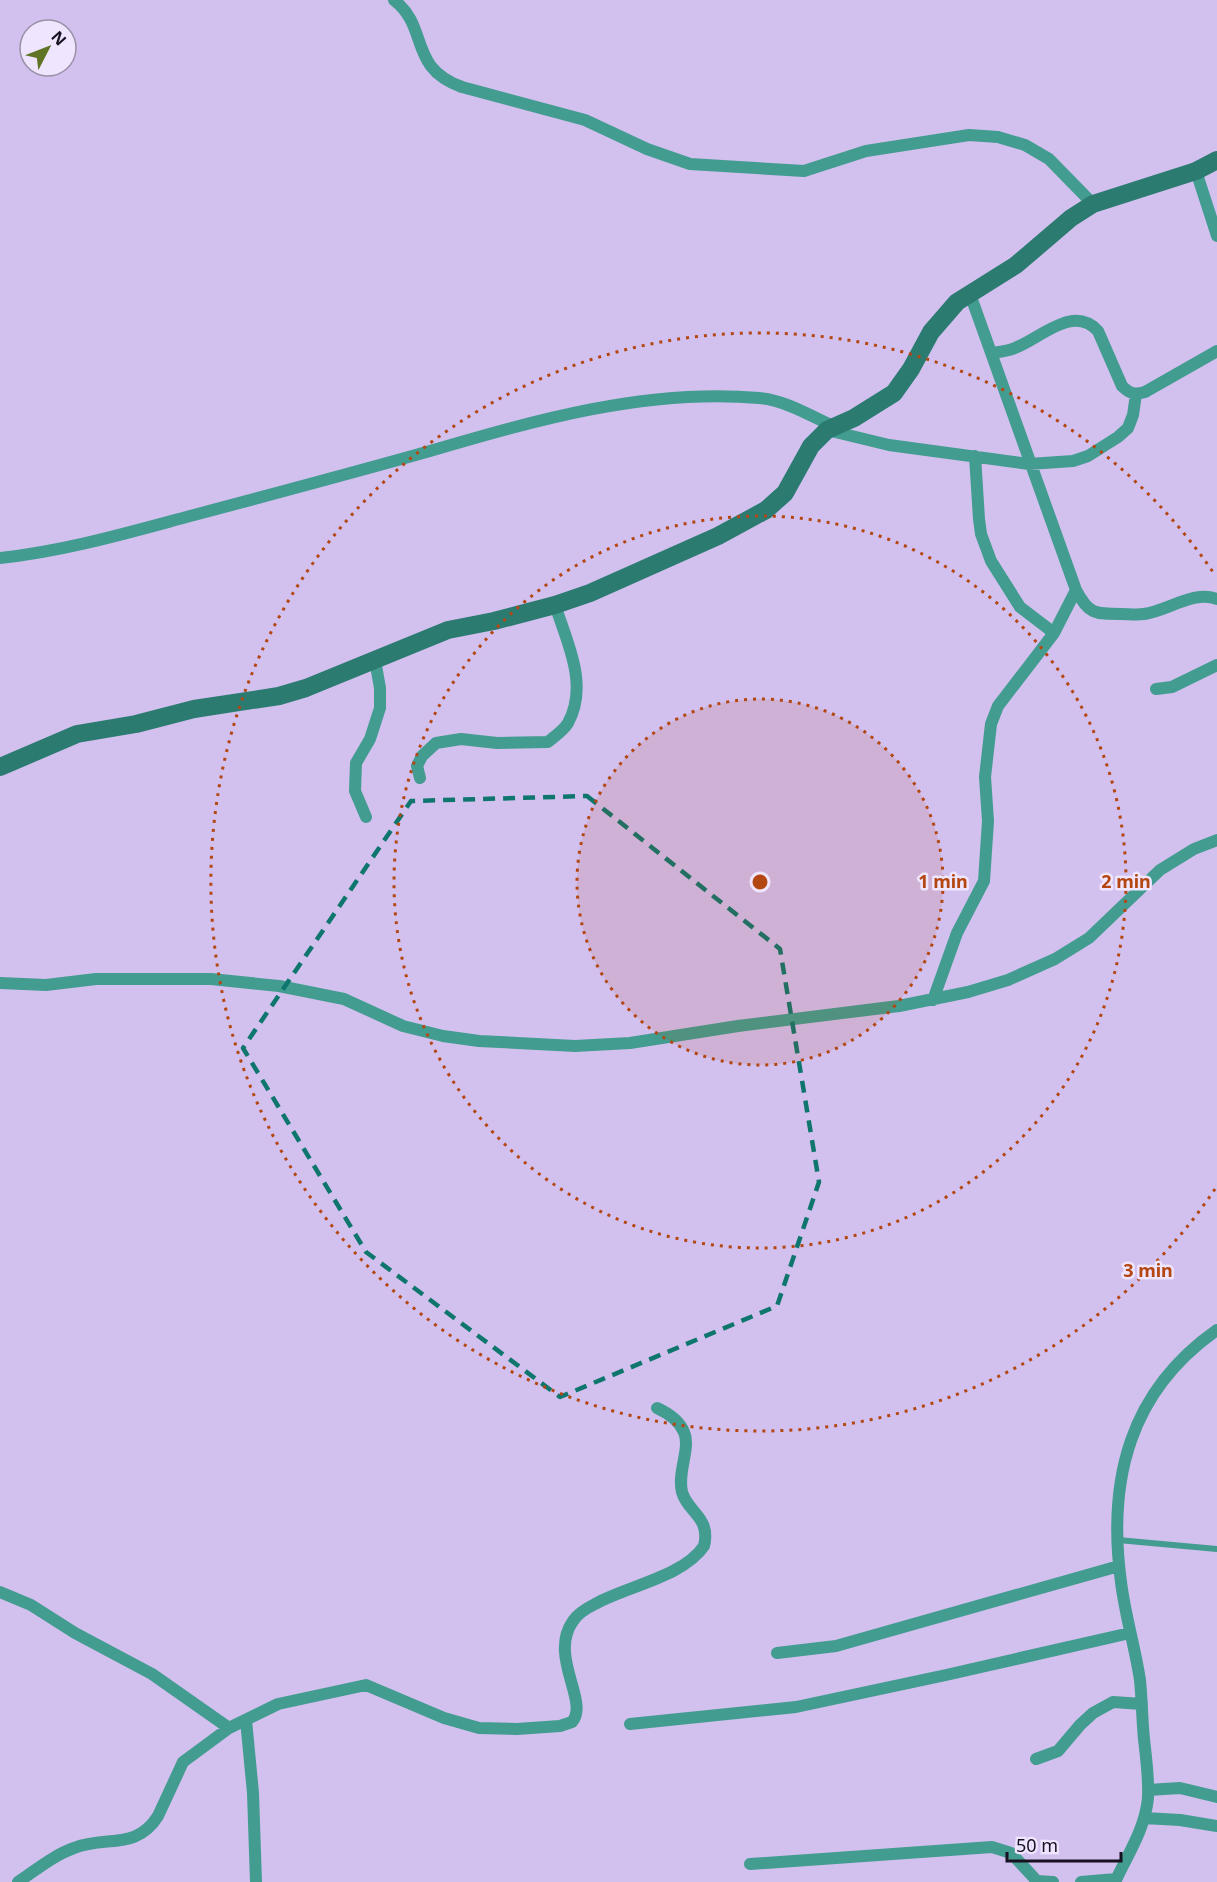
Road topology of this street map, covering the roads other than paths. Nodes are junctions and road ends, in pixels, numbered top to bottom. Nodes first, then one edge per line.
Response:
1 (394, 0) edge
2 (1217, 160) edge
3 (1196, 171) junction
4 (1093, 204) junction
5 (1217, 236) edge
6 (970, 294) junction
7 (1217, 351) edge
8 (992, 353) junction
9 (1136, 394) junction
10 (831, 428) junction
11 (975, 456) junction
12 (1029, 464) junction
13 (0, 558) edge
14 (1076, 590) junction
15 (1217, 599) edge
16 (555, 605) junction
17 (1054, 633) junction
18 (375, 660) junction
19 (1217, 665) edge
20 (1156, 689) dead end
21 (0, 767) edge
22 (420, 778) dead end
23 (366, 817) dead end
24 (1217, 840) edge
25 (0, 984) edge
26 (933, 1000) junction
27 (1217, 1330) edge
28 (657, 1408) dead end
29 (1118, 1540) junction
30 (1217, 1550) edge
31 (1119, 1566) junction
32 (0, 1592) edge
33 (1130, 1633) junction
34 (777, 1653) dead end
35 (1142, 1704) junction
36 (246, 1720) junction
37 (630, 1724) dead end
38 (229, 1728) junction
39 (1036, 1759) dead end
40 (1148, 1790) junction
41 (1217, 1797) edge
42 (1144, 1818) junction
43 (1217, 1826) edge
44 (750, 1864) dead end
45 (1116, 1881) edge
46 (18, 1882) edge
47 (256, 1882) edge
48 (1053, 1882) edge
49 (1081, 1882) edge

1 - 4 street
2 - 3 street
3 - 4 street
3 - 5 street
4 - 6 street
6 - 8 street
6 - 10 street
7 - 9 street
8 - 9 street
8 - 12 street
9 - 12 street
10 - 11 street
10 - 13 street
10 - 16 street
11 - 12 street
11 - 17 street
12 - 14 street
14 - 15 street
14 - 17 street
16 - 18 street
16 - 22 street
17 - 26 street
18 - 21 street
18 - 23 street
19 - 20 street
24 - 26 street
25 - 26 street
27 - 29 street
28 - 36 street
29 - 30 lane
29 - 31 street
31 - 33 street
31 - 34 street
32 - 38 street
33 - 35 street
33 - 37 street
35 - 39 street
35 - 40 street
36 - 38 street
36 - 47 street
38 - 46 street
40 - 41 street
40 - 42 street
42 - 43 street
42 - 45 street
44 - 48 street
45 - 49 street

